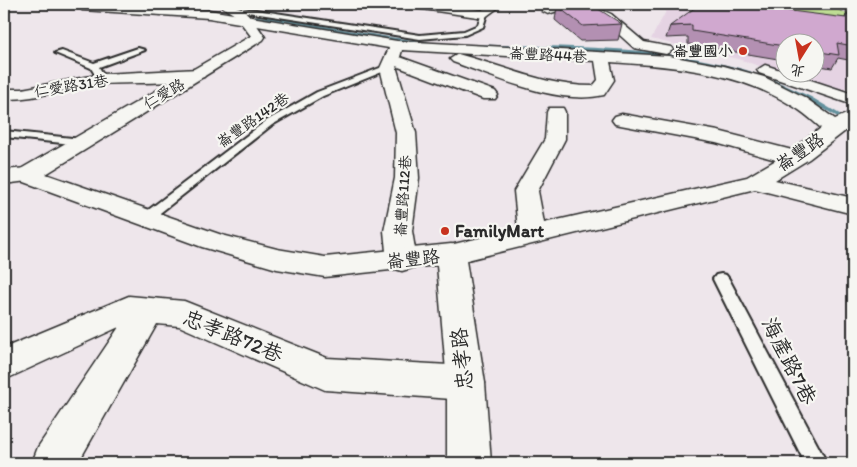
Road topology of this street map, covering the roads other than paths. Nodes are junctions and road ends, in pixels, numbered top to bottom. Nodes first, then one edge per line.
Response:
1 (124, 4) edge
2 (408, 4) edge
3 (497, 4) edge
4 (91, 6) edge
5 (236, 9) edge
6 (548, 11) dead end
7 (484, 14) junction
8 (422, 42) junction
9 (141, 50) dead end
10 (59, 53) dead end
11 (392, 58) junction
12 (602, 58) junction
13 (98, 72) junction
14 (198, 74) junction
15 (4, 94) edge
16 (489, 95) dead end
17 (853, 100) edge
18 (556, 112) dead end
19 (622, 120) dead end
20 (842, 124) edge
21 (4, 134) edge
22 (82, 142) junction
23 (795, 158) junction
24 (15, 176) edge
25 (755, 182) junction
26 (853, 206) edge
27 (146, 217) junction
28 (532, 235) junction
29 (451, 254) junction
30 (402, 261) junction
31 (721, 279) dead end
32 (148, 310) junction
33 (4, 364) edge
34 (466, 383) junction
35 (54, 463) edge
36 (470, 463) edge
37 (816, 463) edge

1 - 5 street
2 - 7 street
3 - 7 street
4 - 5 street
5 - 8 lane
5 - 11 street, 崙豐路44巷
5 - 14 street, 仁愛路
6 - 17 street
7 - 8 lane
8 - 11 street, 崙豐路44巷
8 - 12 street, 崙豐路44巷
8 - 12 street
9 - 13 lane
10 - 13 lane
11 - 16 street
11 - 27 lane, 崙豐路142巷
11 - 30 street, 崙豐路112巷
12 - 20 street, 崙豐路44巷
13 - 14 street, 仁愛路31巷
13 - 15 street, 仁愛路31巷
14 - 22 street, 仁愛路
18 - 28 street
19 - 23 street
20 - 23 street, 崙豐路
21 - 22 lane
22 - 24 street, 仁愛路
23 - 25 street, 崙豐路
24 - 27 street, 崙豐路
25 - 26 street
25 - 28 street, 崙豐路
27 - 30 street, 崙豐路
28 - 29 street, 崙豐路
29 - 30 street, 崙豐路
29 - 34 street, 忠孝路
31 - 37 lane, 海產路7巷
32 - 33 street, 忠孝路72巷
32 - 34 street, 忠孝路72巷
32 - 35 street
34 - 36 street, 忠孝路

